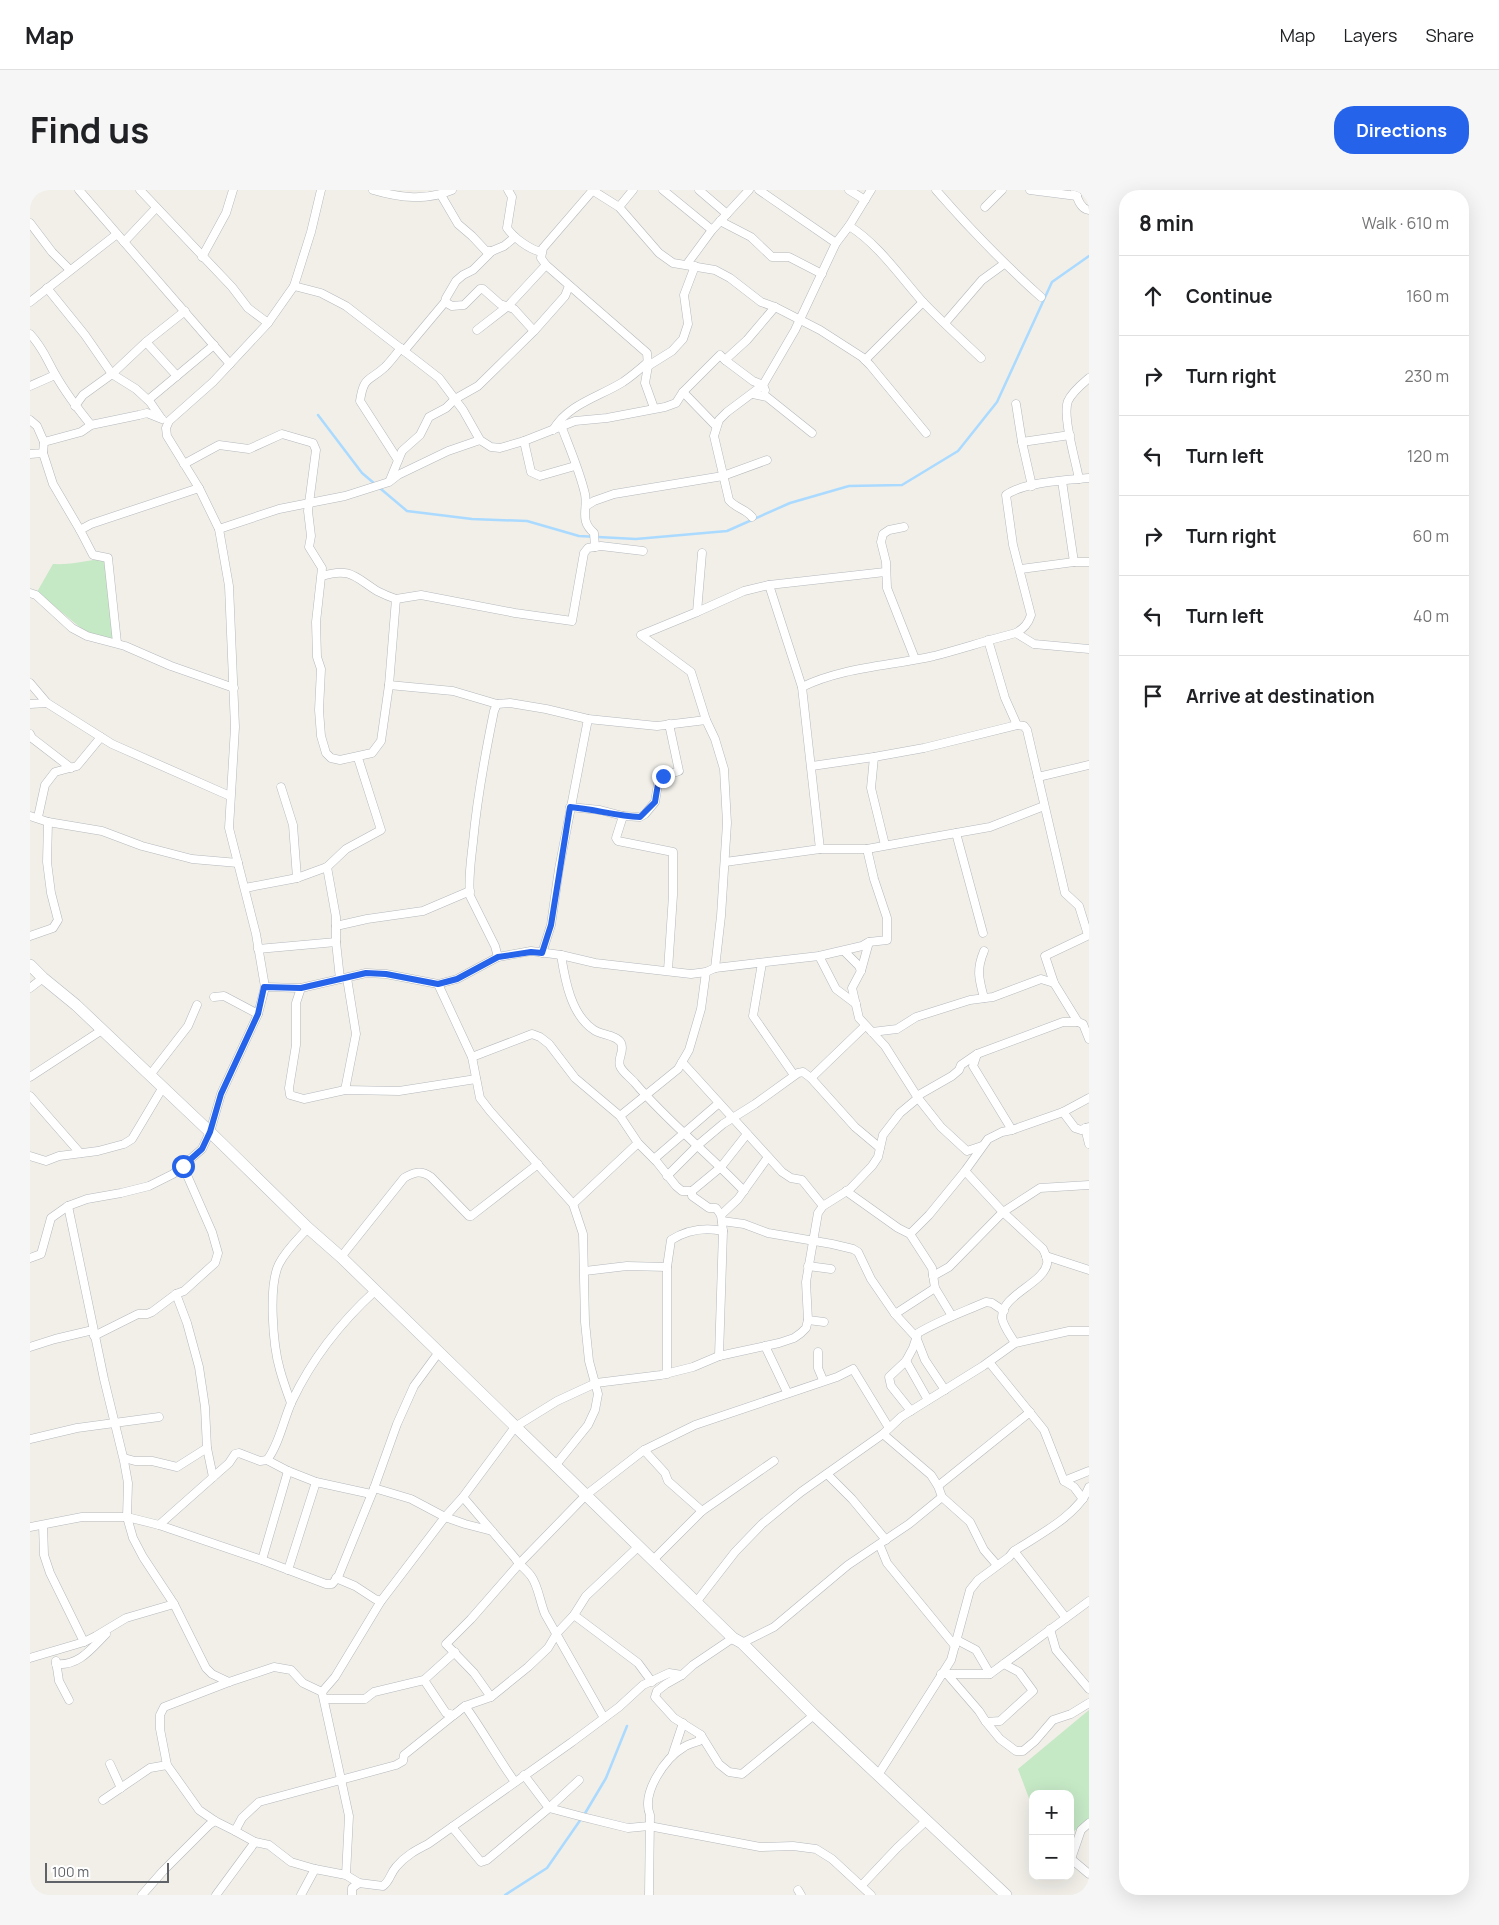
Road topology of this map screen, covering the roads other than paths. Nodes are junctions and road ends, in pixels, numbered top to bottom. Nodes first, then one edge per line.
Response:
1 (79, 190) edge
2 (140, 190) edge
3 (232, 190) edge
4 (321, 190) edge
5 (373, 190) edge
6 (452, 190) edge
7 (508, 190) edge
8 (592, 190) edge
9 (633, 190) edge
10 (663, 190) edge
11 (699, 190) edge
12 (749, 190) edge
13 (760, 190) edge
14 (849, 190) edge
15 (871, 190) edge
16 (936, 190) edge
17 (1002, 190) edge
18 (1030, 190) edge
19 (396, 192) edge
20 (1076, 193) edge
21 (441, 195) junction
22 (866, 200) junction
23 (619, 207) junction
24 (985, 207) dead end
25 (156, 208) junction
26 (1089, 210) edge
27 (727, 214) junction
28 (720, 221) junction
29 (30, 223) edge
30 (849, 226) junction
31 (712, 230) junction
32 (116, 234) junction
33 (515, 236) junction
34 (124, 242) junction
35 (836, 243) junction
36 (492, 251) junction
37 (541, 252) junction
38 (202, 257) junction
39 (686, 264) junction
40 (1004, 264) junction
41 (546, 265) junction
42 (696, 266) junction
43 (70, 270) junction
44 (822, 274) junction
45 (294, 286) junction
46 (569, 286) junction
47 (47, 288) junction
48 (1040, 297) dead end
49 (30, 302) edge
50 (445, 302) junction
51 (923, 302) junction
52 (508, 306) junction
53 (775, 307) junction
54 (185, 311) junction
55 (799, 319) junction
56 (268, 323) junction
57 (944, 323) junction
58 (477, 330) dead end
59 (534, 331) junction
60 (30, 334) edge
61 (146, 342) junction
62 (214, 345) junction
63 (403, 350) junction
64 (981, 358) dead end
65 (725, 360) junction
66 (866, 360) junction
67 (230, 364) junction
68 (648, 364) junction
69 (112, 374) junction
70 (55, 375) junction
71 (177, 376) junction
72 (1089, 378) edge
73 (763, 385) junction
74 (30, 386) edge
75 (683, 392) junction
76 (753, 394) junction
77 (767, 397) junction
78 (455, 399) junction
79 (148, 400) junction
80 (1016, 404) dead end
81 (75, 406) junction
82 (654, 408) junction
83 (30, 420) edge
84 (165, 420) junction
85 (91, 425) junction
86 (716, 426) junction
87 (562, 428) junction
88 (553, 430) junction
89 (812, 433) dead end
90 (926, 433) dead end
91 (1070, 435) junction
92 (480, 440) junction
93 (524, 441) junction
94 (44, 442) junction
95 (1022, 442) junction
96 (43, 453) junction
97 (30, 454) edge
98 (398, 460) junction
99 (767, 460) dead end
100 (184, 464) junction
101 (575, 466) junction
102 (723, 476) junction
103 (1089, 478) edge
104 (1079, 479) junction
105 (1062, 481) junction
106 (389, 482) junction
107 (1032, 486) junction
108 (199, 488) junction
109 (585, 494) junction
110 (594, 501) junction
111 (308, 502) junction
112 (586, 506) junction
113 (752, 517) dead end
114 (904, 527) dead end
115 (219, 529) junction
116 (80, 530) junction
117 (595, 547) junction
118 (643, 551) dead end
119 (702, 553) dead end
120 (1074, 562) junction
121 (1089, 562) edge
122 (1020, 570) junction
123 (885, 572) junction
124 (322, 576) junction
125 (769, 585) junction
126 (30, 593) edge
127 (396, 599) junction
128 (697, 612) junction
129 (1016, 633) junction
130 (988, 640) junction
131 (116, 644) junction
132 (1089, 649) edge
133 (915, 659) junction
134 (30, 683) edge
135 (389, 686) junction
136 (802, 687) junction
137 (234, 688) junction
138 (47, 703) junction
139 (30, 704) edge
140 (497, 704) junction
141 (588, 719) junction
142 (706, 720) junction
143 (669, 724) junction
144 (1017, 725) junction
145 (101, 737) junction
146 (31, 738) edge
147 (874, 757) junction
148 (358, 758) junction
149 (1089, 765) edge
150 (812, 766) junction
151 (71, 768) junction
152 (1038, 777) junction
153 (281, 787) dead end
154 (230, 796) junction
155 (1044, 806) junction
156 (570, 807) junction
157 (624, 816) junction
158 (34, 817) edge
159 (48, 822) junction
160 (956, 833) junction
161 (885, 845) junction
162 (867, 848) junction
163 (820, 849) junction
164 (725, 862) junction
165 (238, 863) junction
166 (327, 867) junction
167 (297, 878) junction
168 (245, 888) junction
169 (470, 891) junction
170 (336, 926) junction
171 (983, 933) dead end
172 (1089, 935) edge
173 (30, 936) edge
174 (336, 942) junction
175 (869, 942) junction
176 (258, 949) junction
177 (844, 951) junction
178 (984, 951) dead end
179 (542, 953) junction
180 (561, 955) junction
181 (819, 956) junction
182 (498, 957) junction
183 (762, 963) junction
184 (30, 965) edge
185 (1049, 967) junction
186 (715, 968) junction
187 (668, 970) junction
188 (861, 971) junction
189 (706, 972) junction
190 (43, 978) junction
191 (344, 979) junction
192 (1041, 979) junction
193 (1054, 983) junction
194 (438, 984) junction
195 (264, 987) junction
196 (30, 988) edge
197 (301, 988) junction
198 (214, 997) dead end
199 (984, 998) junction
200 (856, 1004) junction
201 (197, 1005) dead end
202 (258, 1014) junction
203 (1083, 1023) edge
204 (865, 1026) junction
205 (102, 1030) junction
206 (872, 1032) junction
207 (1089, 1039) edge
208 (978, 1054) junction
209 (472, 1057) junction
210 (682, 1062) junction
211 (150, 1075) junction
212 (794, 1076) junction
213 (30, 1077) edge
214 (811, 1078) junction
215 (476, 1079) junction
216 (163, 1087) junction
217 (345, 1090) junction
218 (30, 1096) edge
219 (645, 1096) junction
220 (918, 1097) junction
221 (1089, 1098) edge
222 (719, 1103) junction
223 (1063, 1112) junction
224 (620, 1116) junction
225 (732, 1118) junction
226 (1087, 1127) edge
227 (1012, 1130) junction
228 (210, 1132) junction
229 (684, 1132) junction
230 (747, 1134) junction
231 (638, 1144) junction
232 (1089, 1144) edge
233 (698, 1145) junction
234 (982, 1146) junction
235 (880, 1148) junction
236 (80, 1152) junction
237 (30, 1156) edge
238 (768, 1157) junction
239 (654, 1159) junction
240 (538, 1164) junction
241 (183, 1166) junction
242 (721, 1166) junction
243 (965, 1171) junction
244 (668, 1176) junction
245 (1089, 1185) edge
246 (692, 1191) junction
247 (744, 1191) junction
248 (846, 1191) junction
249 (573, 1204) junction
250 (68, 1206) junction
251 (823, 1206) junction
252 (1003, 1212) junction
253 (722, 1218) junction
254 (308, 1228) junction
255 (723, 1231) junction
256 (910, 1234) junction
257 (813, 1241) junction
258 (1046, 1256) junction
259 (341, 1257) junction
260 (30, 1258) edge
261 (808, 1266) junction
262 (667, 1267) junction
263 (830, 1269) dead end
264 (1089, 1270) edge
265 (585, 1271) junction
266 (933, 1276) junction
267 (935, 1288) junction
268 (374, 1290) junction
269 (176, 1294) junction
270 (1004, 1311) junction
271 (895, 1314) junction
272 (952, 1316) junction
273 (808, 1320) junction
274 (824, 1322) dead end
275 (1089, 1330) edge
276 (94, 1333) junction
277 (916, 1337) junction
278 (1015, 1343) junction
279 (764, 1346) junction
280 (30, 1347) edge
281 (439, 1352) junction
282 (818, 1352) dead end
283 (719, 1356) junction
284 (906, 1361) junction
285 (988, 1362) junction
286 (667, 1374) junction
287 (823, 1380) junction
288 (596, 1383) junction
289 (300, 1385) junction
290 (286, 1387) junction
291 (945, 1390) junction
292 (787, 1392) junction
293 (928, 1400) junction
294 (291, 1403) junction
295 (911, 1411) junction
296 (1030, 1412) junction
297 (159, 1417) dead end
298 (114, 1422) junction
299 (515, 1427) junction
300 (889, 1428) junction
301 (883, 1434) junction
302 (30, 1439) edge
303 (207, 1448) junction
304 (644, 1450) junction
305 (124, 1458) junction
306 (267, 1460) junction
307 (774, 1461) dead end
308 (555, 1466) junction
309 (288, 1471) junction
310 (1089, 1471) edge
311 (827, 1474) junction
312 (212, 1477) junction
313 (1064, 1481) junction
314 (316, 1482) junction
315 (938, 1486) junction
316 (1089, 1487) edge
317 (372, 1491) junction
318 (586, 1496) junction
319 (463, 1497) junction
320 (942, 1497) junction
321 (1083, 1499) junction
322 (702, 1511) junction
323 (127, 1517) junction
324 (445, 1517) junction
325 (43, 1525) junction
326 (159, 1525) junction
327 (30, 1527) edge
328 (492, 1531) junction
329 (883, 1543) junction
330 (639, 1546) junction
331 (1014, 1551) junction
332 (262, 1560) junction
333 (653, 1560) junction
334 (519, 1564) junction
335 (997, 1565) junction
336 (288, 1570) junction
337 (336, 1578) junction
338 (381, 1601) junction
339 (697, 1601) junction
340 (1089, 1601) edge
341 (174, 1604) junction
342 (574, 1615) junction
343 (1066, 1618) junction
344 (113, 1627) junction
345 (1050, 1630) junction
346 (556, 1633) junction
347 (738, 1640) junction
348 (84, 1642) junction
349 (956, 1643) junction
350 (53, 1652) junction
351 (455, 1652) junction
352 (30, 1658) edge
353 (56, 1664) junction
354 (1004, 1664) junction
355 (944, 1674) junction
356 (990, 1674) junction
357 (682, 1675) junction
358 (424, 1680) junction
359 (228, 1682) junction
360 (652, 1682) junction
361 (1089, 1689) edge
362 (323, 1695) junction
363 (491, 1697) junction
364 (69, 1700) dead end
365 (1089, 1703) edge
366 (465, 1706) junction
367 (814, 1715) junction
368 (604, 1718) junction
369 (986, 1722) junction
370 (683, 1723) junction
371 (701, 1735) junction
372 (670, 1760) junction
373 (110, 1764) dead end
374 (167, 1765) junction
375 (524, 1775) junction
376 (878, 1775) junction
377 (579, 1780) dead end
378 (341, 1781) junction
379 (515, 1782) junction
380 (121, 1788) junction
381 (103, 1800) dead end
382 (549, 1808) junction
383 (927, 1820) junction
384 (215, 1821) junction
385 (1089, 1823) edge
386 (649, 1826) junction
387 (452, 1827) junction
388 (235, 1831) junction
389 (255, 1842) junction
390 (1074, 1848) edge
391 (1074, 1861) edge
392 (315, 1869) junction
393 (1089, 1874) edge
394 (346, 1875) junction
395 (359, 1883) junction
396 (862, 1886) junction
397 (142, 1895) edge
398 (216, 1895) edge
399 (301, 1895) edge
400 (352, 1895) edge
401 (649, 1895) edge
402 (871, 1895) edge
403 (1005, 1895) edge

1 - 32 street
2 - 25 street
3 - 38 street
4 - 45 street
5 - 19 street
6 - 21 street
7 - 33 street
8 - 23 street
8 - 37 street
9 - 23 street
10 - 31 street
11 - 27 street
12 - 27 street
13 - 35 street
14 - 22 street
15 - 22 street
16 - 40 street
17 - 24 street
18 - 20 street
19 - 21 street
20 - 26 street
21 - 36 street
22 - 30 street
23 - 39 street
25 - 34 street
25 - 38 street
27 - 28 street
28 - 31 street
28 - 44 street
29 - 43 street
30 - 35 street
30 - 51 street
31 - 39 street
32 - 34 street
32 - 43 street
33 - 36 street
33 - 37 street
34 - 54 street
35 - 44 street
36 - 50 street
37 - 41 street
38 - 56 street
39 - 42 street
40 - 48 street
40 - 57 street
41 - 46 street
41 - 52 street
42 - 53 street
42 - 68 street
43 - 47 street
44 - 55 street
45 - 56 street
45 - 63 street
46 - 59 street
46 - 68 street
47 - 49 street
47 - 69 street
50 - 52 street
50 - 63 street
51 - 57 street
51 - 66 street
52 - 58 street
52 - 59 street
53 - 55 street
53 - 65 street
54 - 61 street
54 - 62 street
55 - 66 street
55 - 73 street
56 - 67 street
57 - 64 street
59 - 78 street
60 - 70 street
61 - 69 street
61 - 71 street
62 - 67 street
62 - 71 street
63 - 78 street
63 - 98 street
65 - 73 street
65 - 75 street
66 - 90 street
67 - 84 street
68 - 82 street
68 - 88 street
69 - 79 street
69 - 81 street
70 - 74 street
70 - 81 street
71 - 79 street
72 - 91 street
73 - 76 street
73 - 77 street
75 - 82 street
75 - 86 street
76 - 77 street
76 - 86 street
77 - 89 street
78 - 92 street
78 - 98 street
79 - 84 street
80 - 95 street
81 - 85 street
82 - 87 street
83 - 94 street
84 - 85 street
84 - 100 street
85 - 94 street
86 - 102 street
87 - 88 street
87 - 101 street
88 - 93 street
91 - 95 street
91 - 104 street
92 - 93 street
92 - 106 street
93 - 101 street
94 - 96 street
95 - 107 street
96 - 97 street
96 - 116 street
98 - 106 street
99 - 102 street
100 - 108 street
100 - 111 street
101 - 109 street
102 - 110 street
102 - 113 street
103 - 104 street
104 - 105 street
105 - 107 street
105 - 120 street
106 - 111 street
107 - 122 street
108 - 115 street
108 - 116 street
109 - 110 street
109 - 112 street
110 - 112 street
111 - 115 street
111 - 124 street
112 - 117 street
114 - 123 street
115 - 137 street
116 - 131 street
117 - 118 street
117 - 127 street
119 - 128 street
120 - 121 street
120 - 122 street
122 - 129 street
123 - 125 street
123 - 133 street
124 - 127 street
124 - 148 street
125 - 128 street
125 - 136 street
126 - 131 street
127 - 135 street
128 - 142 street
129 - 130 street
129 - 132 street
130 - 133 street
130 - 144 street
131 - 137 street
133 - 136 street
134 - 138 street
135 - 140 street
135 - 148 street
136 - 150 street
137 - 154 street
138 - 139 street
138 - 145 street
140 - 141 street
140 - 169 street
141 - 143 street
141 - 156 street
142 - 143 street
142 - 164 street
143 - 157 street
144 - 147 street
144 - 152 street
145 - 151 street
145 - 154 street
146 - 151 street
147 - 150 street
147 - 161 street
148 - 166 street
149 - 152 street
150 - 163 street
151 - 158 street
152 - 155 street
153 - 167 street
154 - 165 street
155 - 160 street
155 - 172 street
156 - 157 street
156 - 179 street
157 - 187 street
158 - 159 street
159 - 165 street
159 - 173 street
160 - 161 street
160 - 171 street
161 - 162 street
162 - 163 street
162 - 175 street
163 - 164 street
164 - 186 street
165 - 168 street
166 - 167 street
166 - 170 street
167 - 168 street
168 - 176 street
169 - 170 street
169 - 182 street
170 - 174 street
172 - 185 street
174 - 176 street
174 - 191 street
175 - 177 street
175 - 188 street
176 - 195 street
177 - 181 street
177 - 188 street
178 - 199 street
179 - 180 street
179 - 182 street
180 - 187 street
180 - 219 street
181 - 183 street
181 - 200 street
182 - 194 street
183 - 186 street
183 - 212 street
184 - 190 main road
185 - 192 street
185 - 193 street
186 - 189 street
187 - 189 street
188 - 200 street
189 - 210 street
190 - 196 street
190 - 205 main road
191 - 194 street
191 - 197 street
191 - 217 street
192 - 193 street
192 - 199 street
193 - 203 street
194 - 209 street
195 - 197 street
195 - 202 street
197 - 217 street
198 - 202 street
199 - 206 street
200 - 204 street
201 - 211 street
202 - 228 street
203 - 207 street
203 - 208 street
204 - 206 street
204 - 214 street
205 - 211 main road
205 - 213 street
206 - 220 street
208 - 220 street
208 - 227 street
209 - 215 street
209 - 224 street
210 - 219 street
210 - 222 street
211 - 216 main road
212 - 214 street
212 - 225 street
214 - 235 street
215 - 217 street
215 - 240 street
216 - 228 main road
216 - 236 street
218 - 236 street
219 - 224 street
219 - 229 street
220 - 234 street
220 - 235 street
221 - 223 street
222 - 225 street
222 - 229 street
223 - 226 street
223 - 227 street
224 - 231 street
225 - 230 street
225 - 233 street
226 - 232 street
227 - 234 street
228 - 241 street
228 - 254 main road
229 - 233 street
229 - 239 street
230 - 238 street
230 - 242 street
231 - 239 street
231 - 249 street
233 - 242 street
233 - 244 street
234 - 243 street
235 - 248 street
236 - 237 street
238 - 247 street
238 - 251 street
239 - 244 street
240 - 249 street
240 - 259 street
241 - 250 street
241 - 269 street
242 - 246 street
242 - 247 street
243 - 252 street
243 - 256 street
244 - 246 street
245 - 252 street
246 - 253 street
247 - 253 street
248 - 251 street
248 - 256 street
249 - 265 street
250 - 260 street
250 - 276 street
251 - 257 street
252 - 258 street
252 - 266 street
253 - 255 street
253 - 257 street
254 - 259 main road
254 - 290 street
255 - 262 street
255 - 283 street
256 - 266 street
257 - 261 street
257 - 271 street
258 - 264 street
258 - 270 street
259 - 268 main road
261 - 263 street
261 - 273 street
262 - 265 street
262 - 286 street
265 - 288 street
266 - 267 street
267 - 271 street
267 - 272 street
268 - 281 main road
268 - 289 street
269 - 276 street
269 - 303 street
270 - 272 street
270 - 278 street
271 - 277 street
272 - 277 street
273 - 274 street
273 - 279 street
275 - 278 street
276 - 280 street
276 - 298 street
277 - 284 street
277 - 291 street
278 - 285 street
279 - 283 street
279 - 292 street
281 - 299 main road
281 - 317 street
282 - 287 street
283 - 286 street
284 - 293 street
284 - 295 street
285 - 291 street
285 - 296 street
286 - 288 street
287 - 292 street
287 - 300 street
288 - 299 street
288 - 308 street
289 - 290 street
289 - 294 street
290 - 294 street
291 - 293 street
292 - 304 street
293 - 295 street
294 - 306 street
295 - 300 street
296 - 313 street
296 - 315 street
297 - 298 street
298 - 302 street
298 - 305 street
299 - 308 main road
299 - 319 street
300 - 301 street
301 - 311 street
301 - 315 street
303 - 305 street
303 - 312 street
304 - 318 street
304 - 322 street
305 - 323 street
306 - 309 street
306 - 312 street
307 - 322 street
308 - 318 main road
309 - 314 street
309 - 332 street
310 - 313 street
311 - 329 street
311 - 339 street
312 - 326 street
313 - 321 street
314 - 317 street
314 - 336 street
315 - 320 street
316 - 321 street
317 - 324 street
317 - 337 street
318 - 330 main road
318 - 334 street
319 - 324 street
319 - 328 street
320 - 329 street
320 - 335 street
321 - 331 street
322 - 333 street
323 - 325 street
323 - 326 street
323 - 341 street
324 - 328 street
324 - 338 street
325 - 327 street
325 - 348 street
326 - 332 street
328 - 334 street
329 - 347 street
329 - 349 street
330 - 333 main road
330 - 342 street
331 - 335 street
331 - 343 street
332 - 336 street
333 - 339 main road
334 - 346 street
334 - 351 street
335 - 349 street
336 - 337 street
337 - 338 street
338 - 362 street
339 - 347 main road
340 - 343 street
341 - 344 street
341 - 359 street
342 - 346 street
342 - 360 street
343 - 345 street
344 - 348 street
344 - 353 street
345 - 354 street
345 - 361 street
346 - 363 street
346 - 368 street
347 - 357 street
347 - 367 main road
348 - 350 street
349 - 355 street
349 - 356 street
350 - 352 street
350 - 353 street
351 - 358 street
351 - 363 street
353 - 364 street
354 - 356 street
354 - 369 street
355 - 356 street
355 - 369 street
355 - 376 street
357 - 360 street
357 - 370 street
358 - 362 street
358 - 366 street
359 - 362 street
359 - 374 street
360 - 368 street
362 - 378 street
363 - 366 street
365 - 369 street
366 - 378 street
366 - 379 street
367 - 371 street
367 - 376 main road
368 - 375 street
370 - 371 street
370 - 372 street
371 - 372 street
372 - 386 street
373 - 380 street
374 - 380 street
374 - 384 street
375 - 379 street
375 - 382 street
376 - 383 main road
377 - 382 street
378 - 388 street
378 - 394 street
379 - 387 street
380 - 381 street
382 - 386 street
382 - 387 street
383 - 396 street
383 - 403 main road
384 - 388 street
384 - 397 street
385 - 390 street
386 - 396 street
386 - 401 street
387 - 395 street
388 - 389 street
389 - 392 street
389 - 398 street
391 - 393 street
392 - 394 street
392 - 399 street
394 - 395 street
395 - 400 street
396 - 402 street

